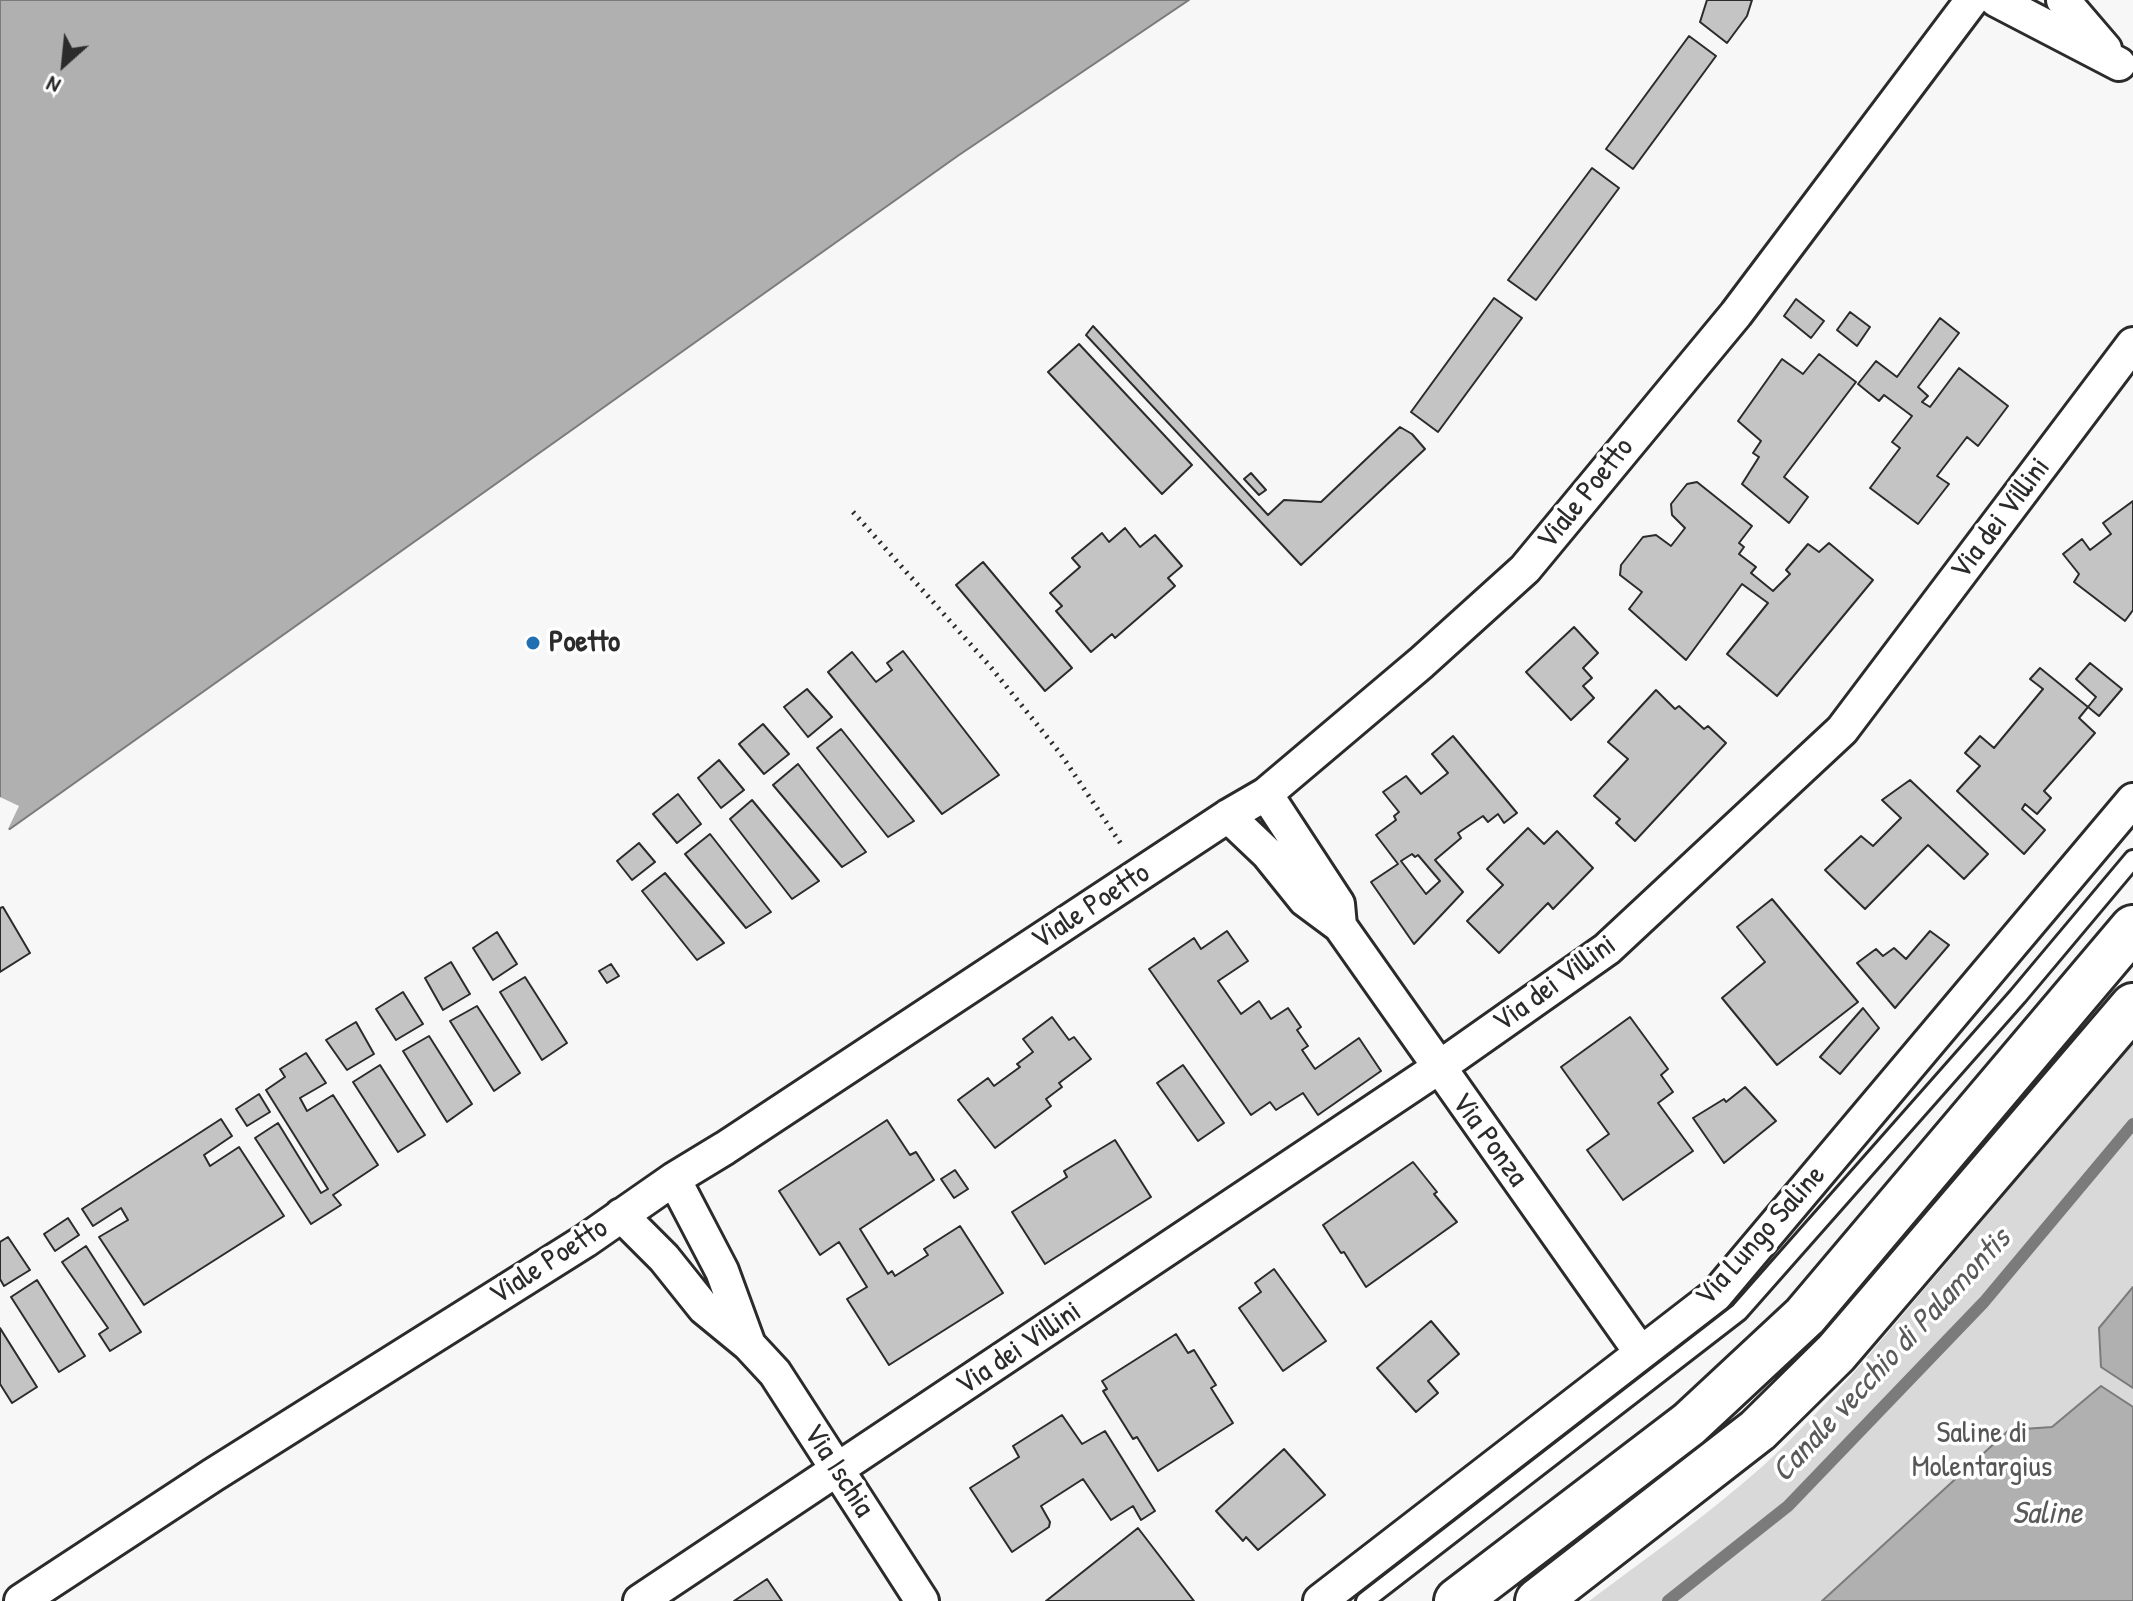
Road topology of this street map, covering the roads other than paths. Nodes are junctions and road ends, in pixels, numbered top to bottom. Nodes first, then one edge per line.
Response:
1 (1972, 0) edge
2 (1996, 0) edge
3 (2063, 0) edge
4 (2126, 70) edge
5 (2133, 344) edge
6 (1266, 794) junction
7 (2133, 800) edge
8 (1228, 816) junction
9 (2133, 859) edge
10 (1340, 926) junction
11 (2133, 928) edge
12 (2133, 1006) edge
13 (1438, 1068) junction
14 (674, 1179) junction
15 (621, 1215) junction
16 (749, 1345) junction
17 (1641, 1353) junction
18 (837, 1471) junction
19 (21, 1601) edge
20 (640, 1601) edge
21 (922, 1601) edge
22 (1320, 1601) edge
23 (1365, 1601) edge
24 (1457, 1601) edge
25 (1538, 1601) edge

1 - 6 street, Viale Poetto
2 - 4 street
3 - 4 street
5 - 13 street, Via dei Villini
6 - 8 street, Viale Poetto
6 - 10 street, Via Ponza
7 - 17 street, Via Lungo Saline
8 - 10 street, Via Ponza
8 - 14 street, Viale Poetto
9 - 23 lane, Via Lungo Saline
10 - 13 street, Via Ponza
11 - 24 main road
12 - 25 main road
13 - 17 street, Via Ponza
13 - 18 street, Via dei Villini
14 - 15 street, Viale Poetto
14 - 16 street, Via Ischia
15 - 16 street, Via Ischia
15 - 19 street, Viale Poetto
16 - 18 street, Via Ischia
17 - 22 street, Via Lungo Saline
18 - 20 street, Via dei Villini
18 - 21 street, Via Ischia

